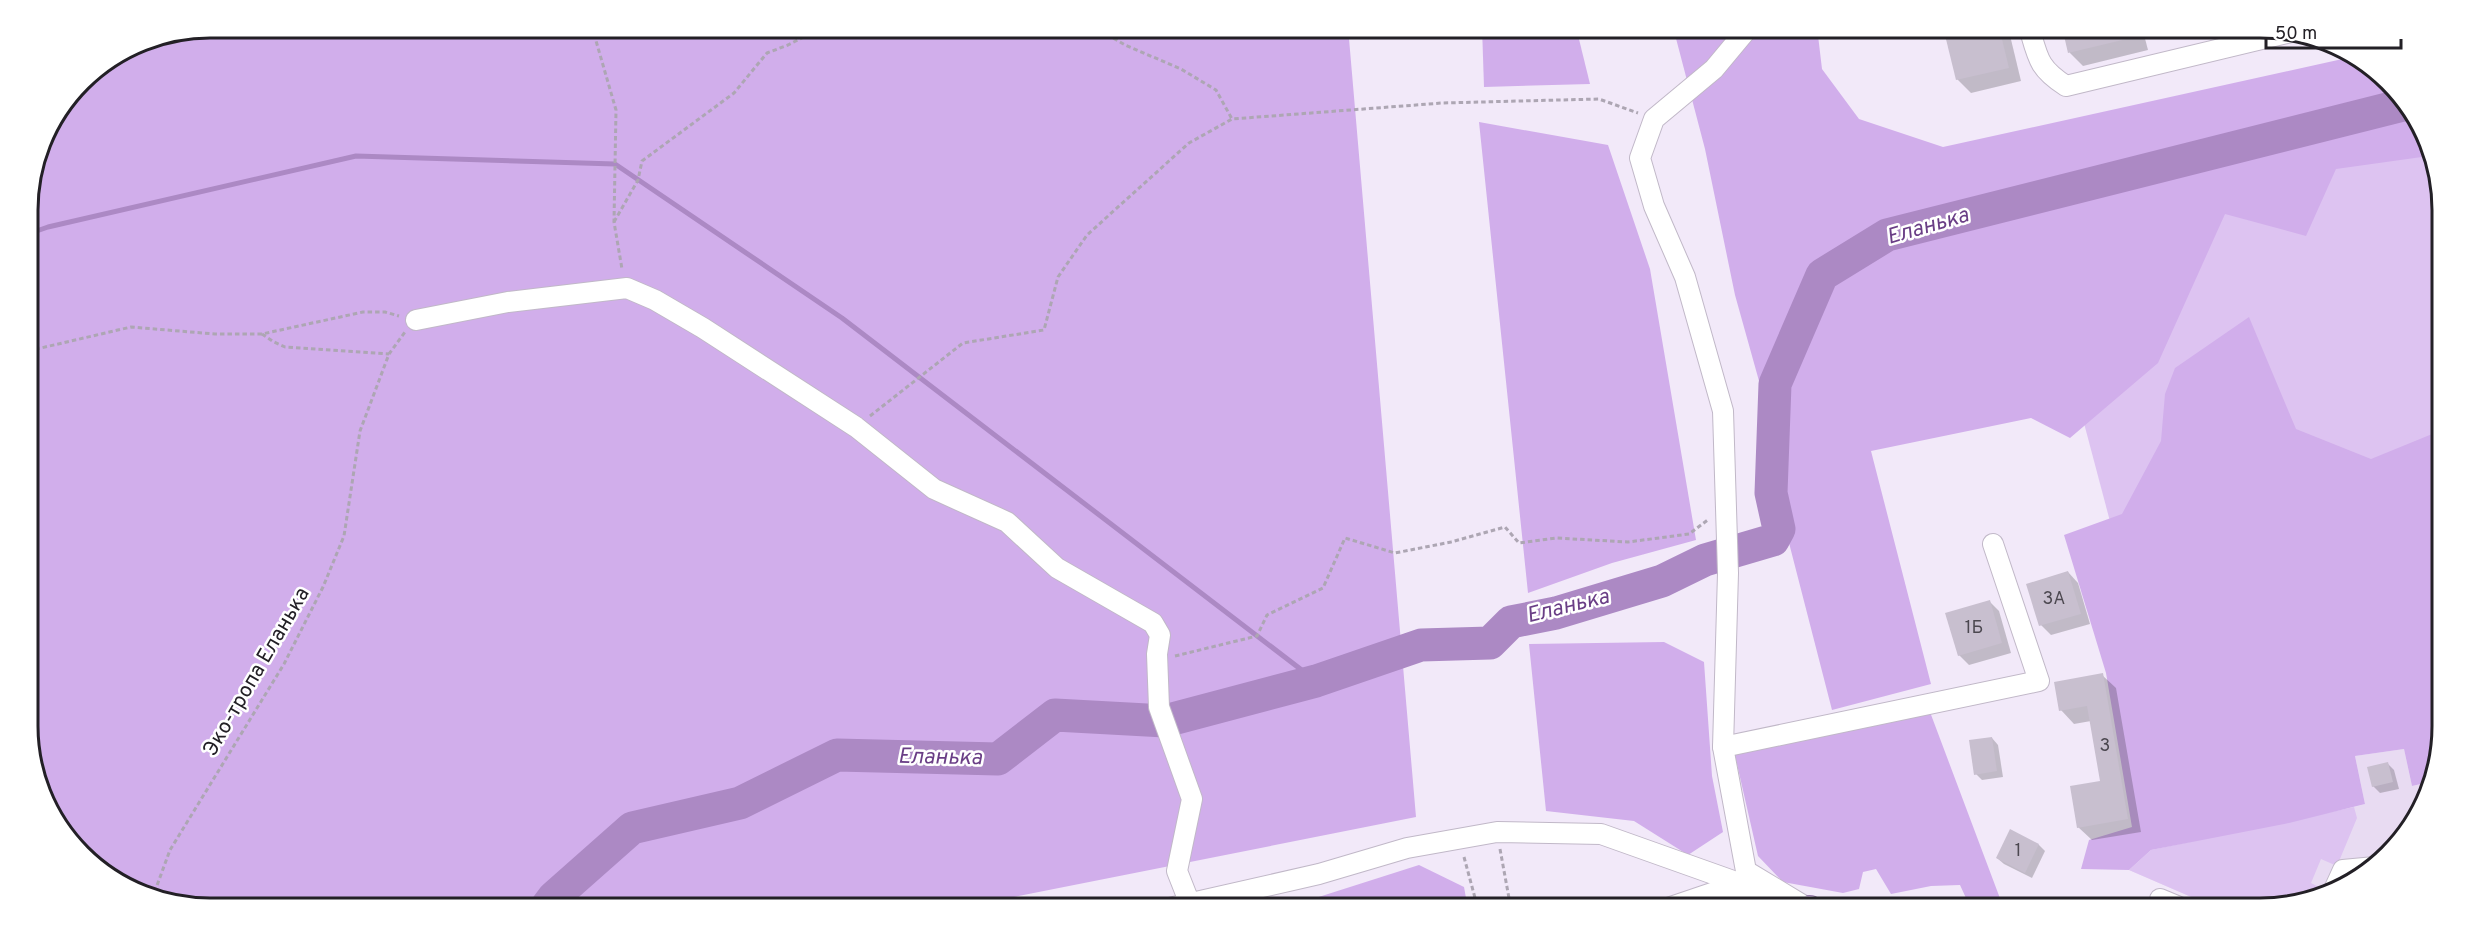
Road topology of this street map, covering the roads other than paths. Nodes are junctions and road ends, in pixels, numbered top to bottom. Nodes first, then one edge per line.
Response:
1 (1740, 38) edge
2 (2032, 38) edge
3 (2265, 38) edge
4 (416, 320) road end
5 (1993, 544) dead end
6 (1723, 747) junction
7 (2356, 869) edge
8 (2339, 879) edge
9 (1188, 898) edge
10 (1216, 898) edge
11 (1697, 898) edge
12 (1766, 898) edge
13 (1778, 898) edge
14 (1791, 898) edge

1 - 6 street
2 - 3 street
4 - 9 street
5 - 6 street
6 - 14 street
7 - 8 street
10 - 13 street
11 - 12 street

